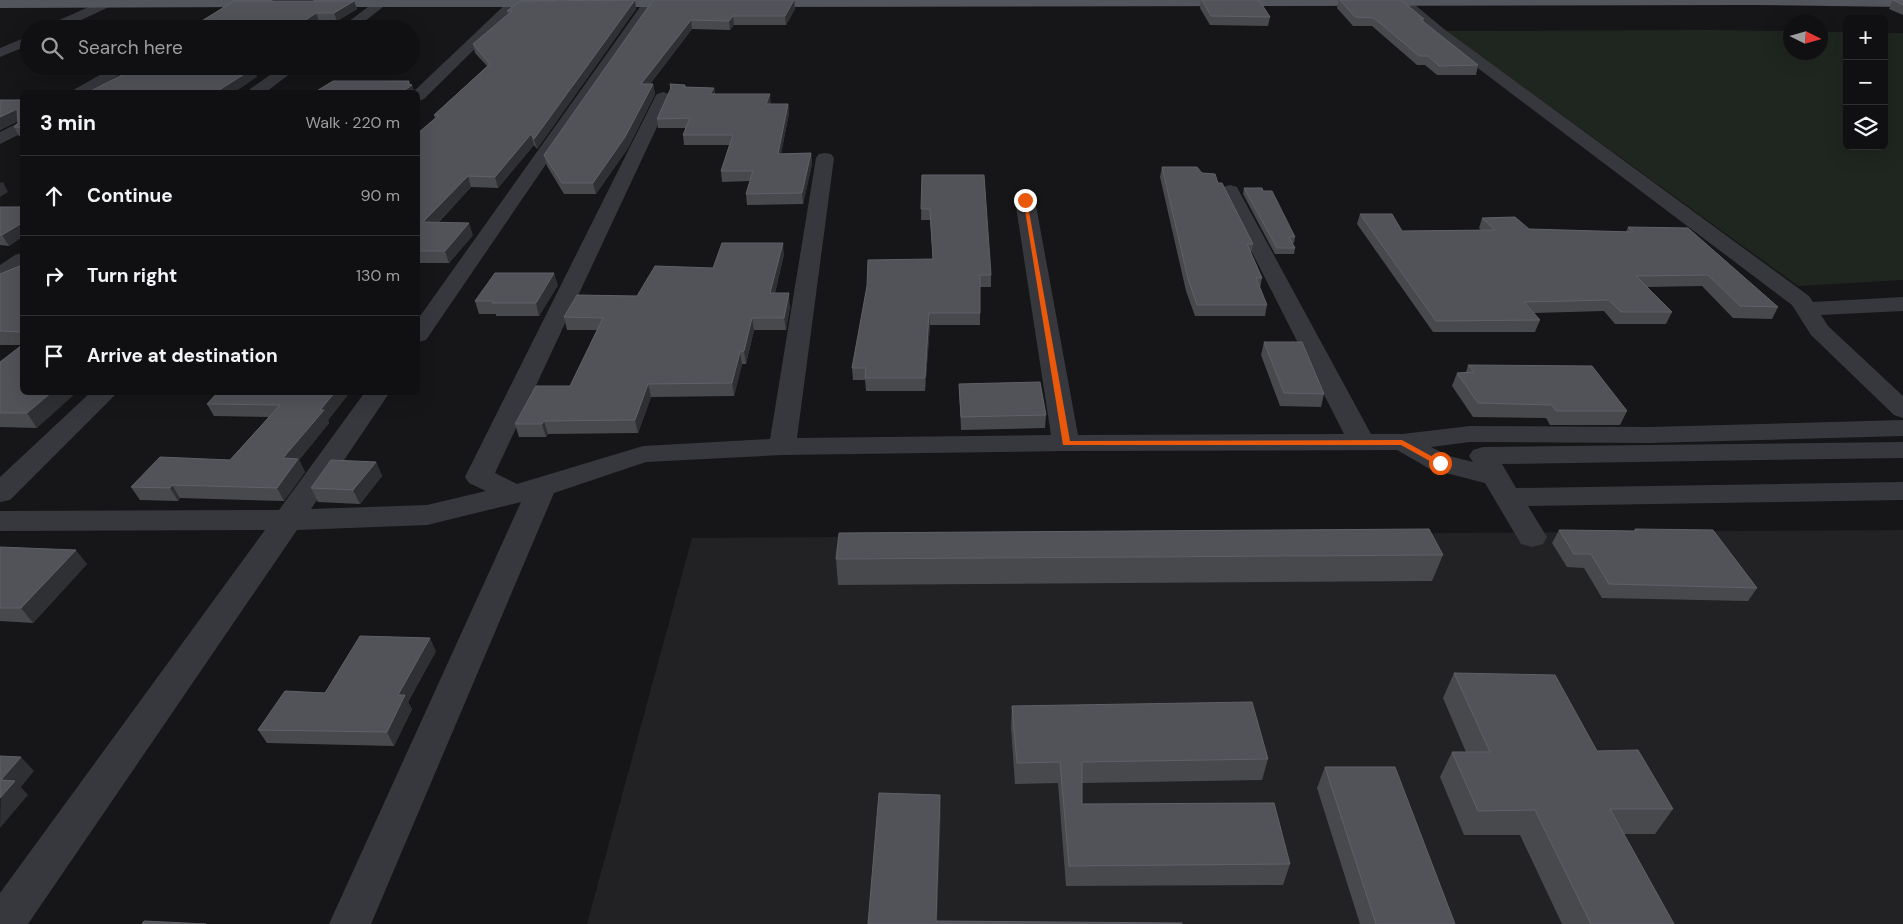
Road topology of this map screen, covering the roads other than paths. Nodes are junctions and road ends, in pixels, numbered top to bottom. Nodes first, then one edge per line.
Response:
1 (1592, 0) edge
2 (624, 1) edge
3 (867, 1) edge
4 (997, 1) edge
5 (1122, 1) edge
6 (1238, 1) edge
7 (1364, 1) edge
8 (1402, 1) junction
9 (1483, 1) edge
10 (241, 2) edge
11 (373, 2) edge
12 (494, 2) edge
13 (747, 2) edge
14 (1903, 2) edge
15 (277, 3) edge
16 (307, 3) edge
17 (515, 3) junction
18 (564, 3) edge
19 (583, 3) edge
20 (650, 3) junction
21 (704, 3) edge
22 (0, 4) edge
23 (104, 4) junction
24 (215, 16) edge
25 (70, 20) edge
26 (355, 20) edge
27 (20, 44) edge
28 (0, 53) edge
29 (111, 75) edge
30 (280, 75) edge
31 (85, 90) edge
32 (259, 90) edge
33 (420, 94) edge
34 (663, 97) dead end
35 (20, 127) edge
36 (0, 139) edge
37 (825, 158) dead end
38 (1230, 191) dead end
39 (1025, 200) dead end
40 (20, 259) edge
41 (0, 274) edge
42 (1903, 304) edge
43 (1806, 309) junction
44 (420, 332) edge
45 (103, 395) edge
46 (376, 395) edge
47 (1903, 410) edge
48 (1903, 428) edge
49 (1402, 442) junction
50 (1066, 443) junction
51 (1362, 443) junction
52 (782, 447) junction
53 (1903, 450) edge
54 (1501, 487) junction
55 (529, 490) junction
56 (1903, 491) edge
57 (0, 493) edge
58 (289, 520) junction
59 (0, 521) edge
60 (1532, 536) dead end
61 (3, 924) edge
62 (350, 924) edge

1 - 9 main road
1 - 14 main road
2 - 19 main road
2 - 20 main road
3 - 4 main road
3 - 13 main road
4 - 5 main road
5 - 6 main road
6 - 7 main road
7 - 8 main road
8 - 9 main road
8 - 43 street
10 - 15 main road
10 - 23 main road
10 - 24 street
11 - 12 main road
11 - 16 main road
11 - 26 street
12 - 17 main road
17 - 18 main road
17 - 33 street
20 - 21 main road
20 - 44 street
22 - 23 main road
23 - 25 street
27 - 28 street
29 - 31 street
30 - 32 street
34 - 55 street
35 - 36 street
37 - 52 street
38 - 51 street
39 - 50 street
40 - 41 street
42 - 43 street
43 - 47 street
45 - 57 street
46 - 58 street
48 - 49 street
49 - 51 street
49 - 54 street
50 - 51 street
50 - 52 street
52 - 55 street
53 - 54 street
54 - 56 street
54 - 60 street
55 - 58 street
55 - 62 street
58 - 59 street
58 - 61 street

